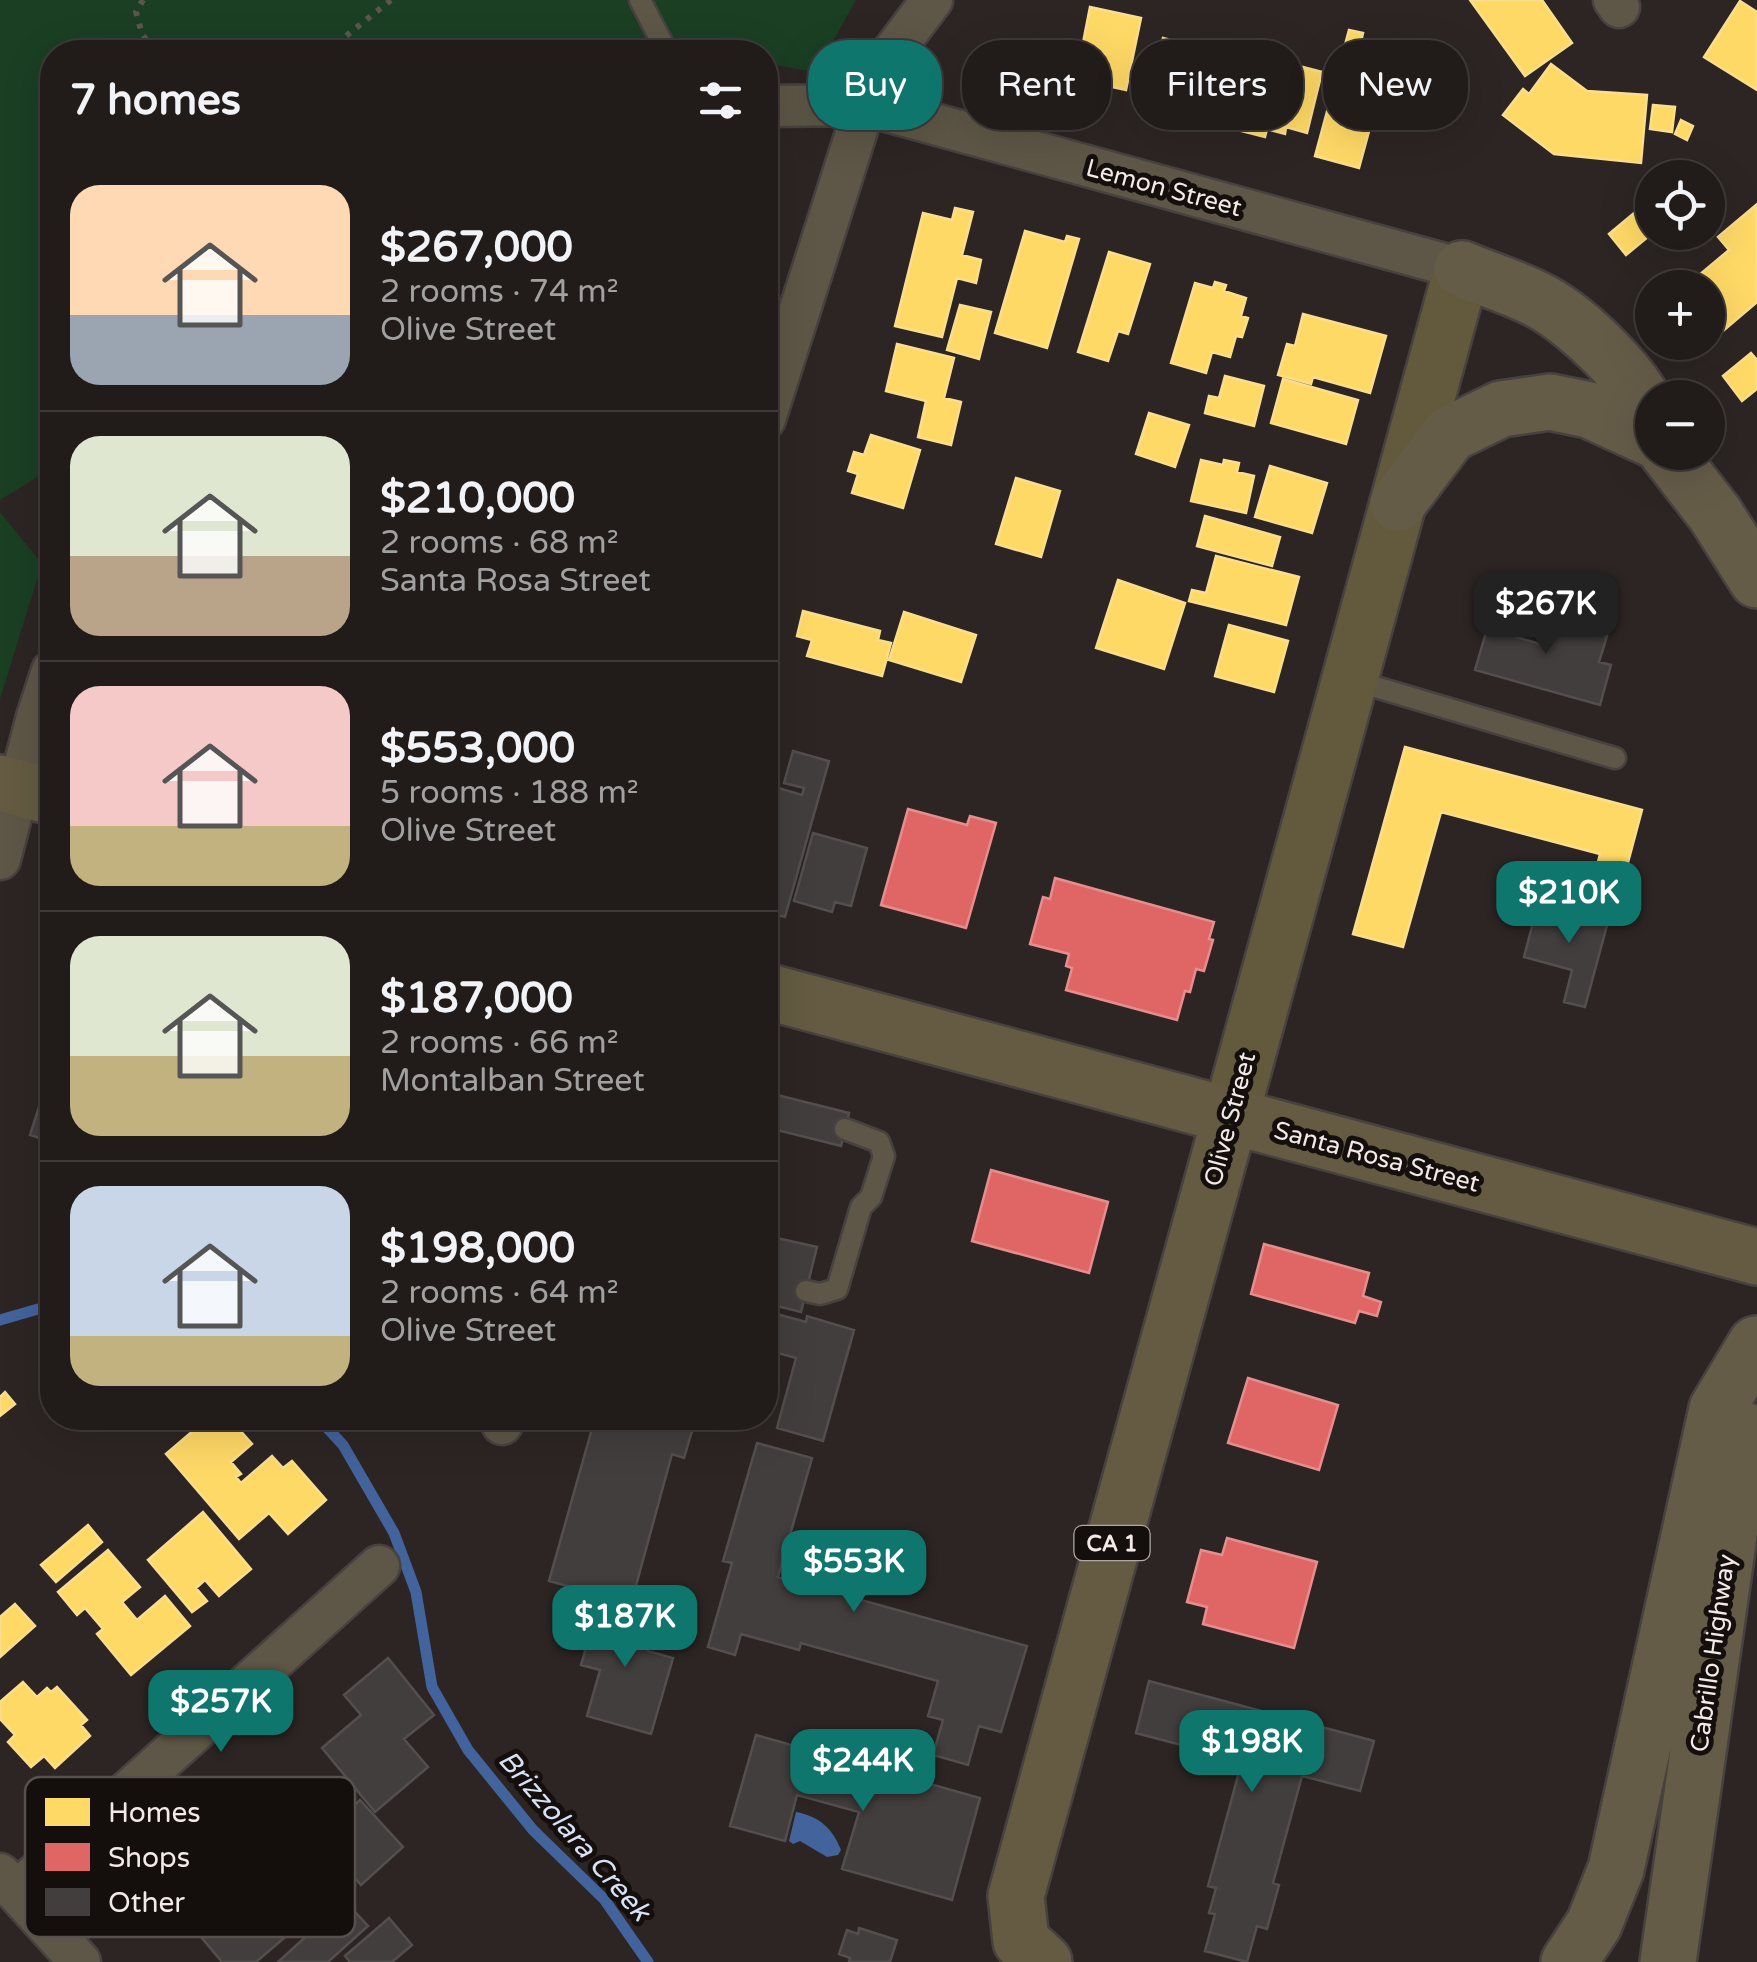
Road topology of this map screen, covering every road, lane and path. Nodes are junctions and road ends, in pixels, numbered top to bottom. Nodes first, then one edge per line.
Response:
1 (143, 0) edge
2 (392, 0) edge
3 (640, 0) edge
4 (932, 0) edge
5 (146, 40) edge
6 (341, 40) edge
7 (661, 40) edge
8 (902, 40) edge
9 (778, 106) edge
10 (808, 106) edge
11 (942, 127) edge
12 (857, 130) edge
13 (1462, 269) junction
14 (778, 378) edge
15 (1635, 387) edge
16 (1635, 430) edge
17 (1681, 470) edge
18 (1398, 503) junction
19 (1757, 580) edge
20 (1350, 680) junction
21 (40, 722) edge
22 (1615, 758) dead end
23 (24, 789) edge
24 (0, 860) edge
25 (778, 995) edge
26 (1230, 1118) junction
27 (845, 1129) dead end
28 (1757, 1257) edge
29 (806, 1292) dead end
30 (1757, 1342) edge
31 (378, 1566) dead end
32 (132, 1777) edge
33 (8, 1883) edge
34 (25, 1902) edge
35 (57, 1937) edge
36 (80, 1962) edge
37 (1044, 1962) edge
38 (1569, 1962) edge
39 (1668, 1962) edge

1 - 5 path
2 - 6 path
3 - 7 lane
4 - 8 street
9 - 10 street, Lemon Street
11 - 13 street, Lemon Street
12 - 14 street
13 - 15 highway
13 - 18 main road, Olive Street
16 - 18 highway
17 - 19 highway
18 - 20 main road, Olive Street
20 - 22 lane
20 - 26 main road, Olive Street
21 - 23 street
23 - 24 street
25 - 26 highway, Santa Rosa Street
26 - 28 highway, Santa Rosa Street
26 - 37 highway, Olive Street / CA 1
27 - 29 lane
30 - 38 highway
30 - 39 highway, Cabrillo Highway
31 - 32 street
33 - 34 street
35 - 36 street

